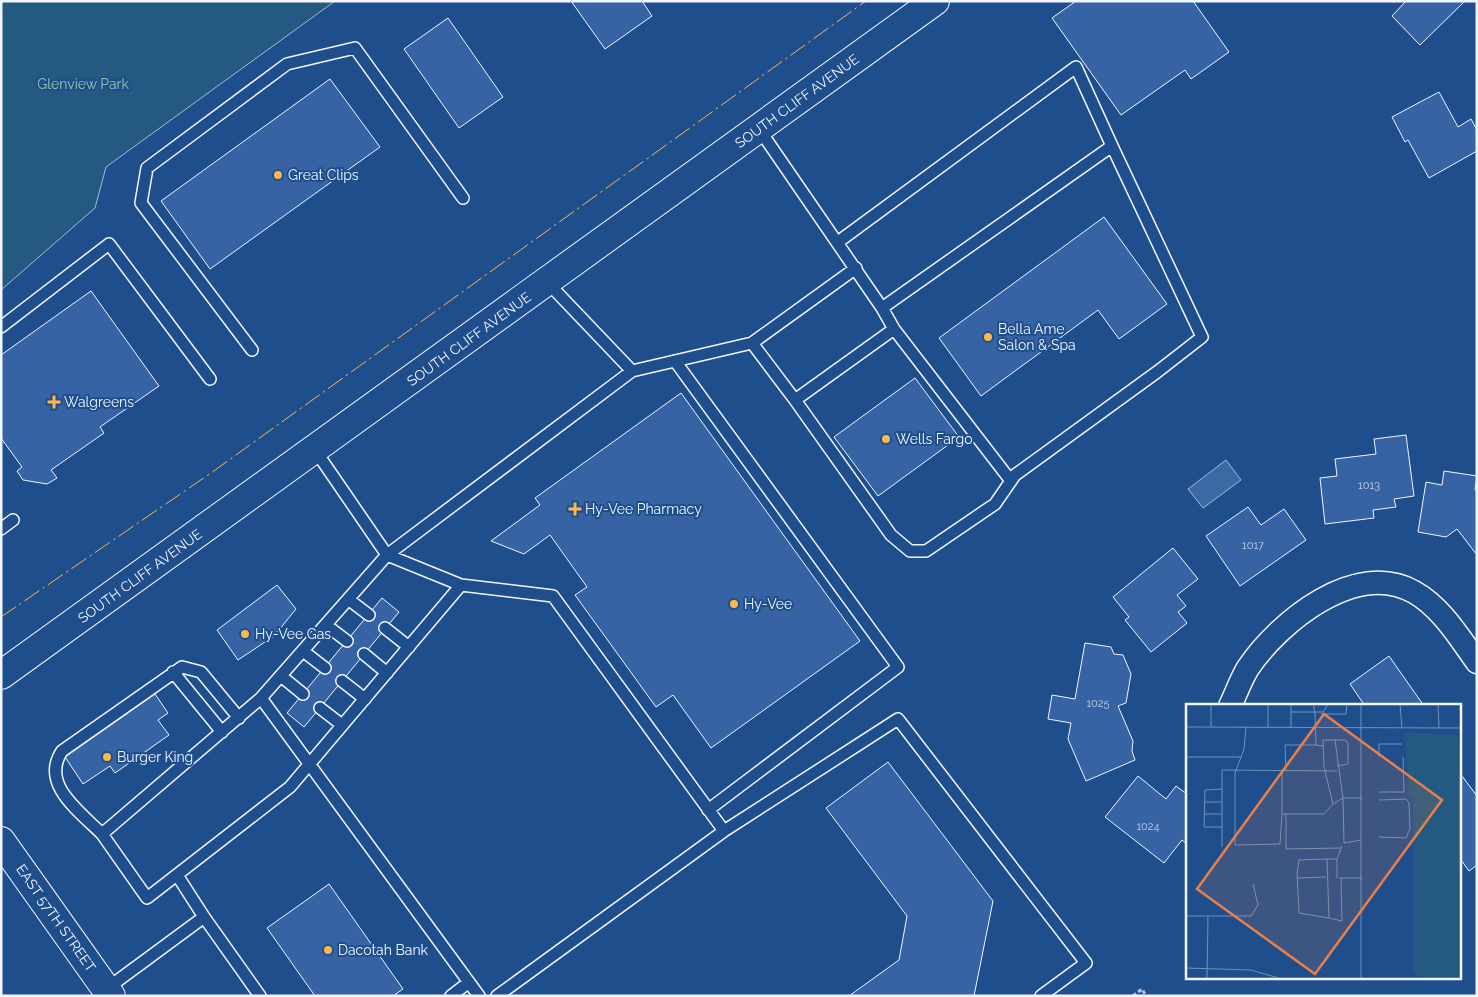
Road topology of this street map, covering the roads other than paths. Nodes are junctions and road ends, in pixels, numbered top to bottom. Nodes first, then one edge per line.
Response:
1 (936, 1) edge
2 (759, 128) junction
3 (1112, 146) junction
4 (463, 198) dead end
5 (838, 242) junction
6 (856, 268) junction
7 (548, 283) junction
8 (882, 308) junction
9 (1, 327) edge
10 (894, 329) junction
11 (752, 343) junction
12 (252, 350) dead end
13 (674, 361) junction
14 (632, 371) junction
15 (210, 379) dead end
16 (795, 400) junction
17 (315, 450) junction
18 (1011, 481) junction
19 (13, 520) dead end
20 (1, 529) edge
21 (387, 555) junction
22 (461, 586) junction
23 (348, 599) junction
24 (369, 615) dead end
25 (326, 625) junction
26 (385, 628) dead end
27 (347, 641) dead end
28 (409, 647) junction
29 (303, 651) junction
30 (364, 654) dead end
31 (1477, 662) edge
32 (325, 668) dead end
33 (173, 672) junction
34 (386, 673) junction
35 (1, 675) edge
36 (281, 676) junction
37 (342, 681) dead end
38 (303, 694) dead end
39 (261, 698) junction
40 (365, 698) junction
41 (1231, 704) edge
42 (320, 708) dead end
43 (239, 718) junction
44 (342, 725) junction
45 (222, 732) junction
46 (310, 764) junction
47 (708, 810) junction
48 (724, 831) junction
49 (102, 834) junction
50 (1, 841) edge
51 (177, 875) junction
52 (204, 917) junction
53 (469, 982) junction
54 (105, 993) edge
55 (260, 996) edge
56 (451, 996) edge
57 (479, 996) edge
58 (497, 996) edge
59 (1041, 996) edge

1 - 2 main road, SOUTH CLIFF AVENUE
2 - 5 lane
2 - 7 main road, SOUTH CLIFF AVENUE
3 - 5 lane
3 - 8 lane
3 - 18 lane
4 - 12 lane
5 - 6 lane
6 - 8 lane
6 - 11 lane
7 - 14 lane
7 - 17 main road, SOUTH CLIFF AVENUE
8 - 10 lane
9 - 15 lane
10 - 16 lane
10 - 18 lane
11 - 13 lane
11 - 16 lane
13 - 14 lane
13 - 47 lane
14 - 21 lane
16 - 18 lane
17 - 21 lane
17 - 35 main road, SOUTH CLIFF AVENUE
19 - 20 lane
21 - 22 lane
21 - 23 lane
22 - 28 lane
22 - 47 lane
23 - 24 lane
23 - 25 lane
25 - 27 lane
25 - 29 lane
26 - 28 lane
28 - 34 lane
29 - 32 lane
29 - 36 lane
30 - 34 lane
31 - 41 street
33 - 43 lane
33 - 45 lane
33 - 49 lane
34 - 40 lane
36 - 38 lane
36 - 39 lane
37 - 40 lane
39 - 43 lane
39 - 46 lane
40 - 44 lane
42 - 44 lane
43 - 45 lane
44 - 46 lane
45 - 49 lane
46 - 51 lane
46 - 53 lane
47 - 48 lane
48 - 58 lane
48 - 59 lane
49 - 51 lane
50 - 54 main road, EAST 57TH STREET
51 - 52 lane
52 - 54 lane
52 - 55 lane
53 - 56 lane
53 - 57 lane

